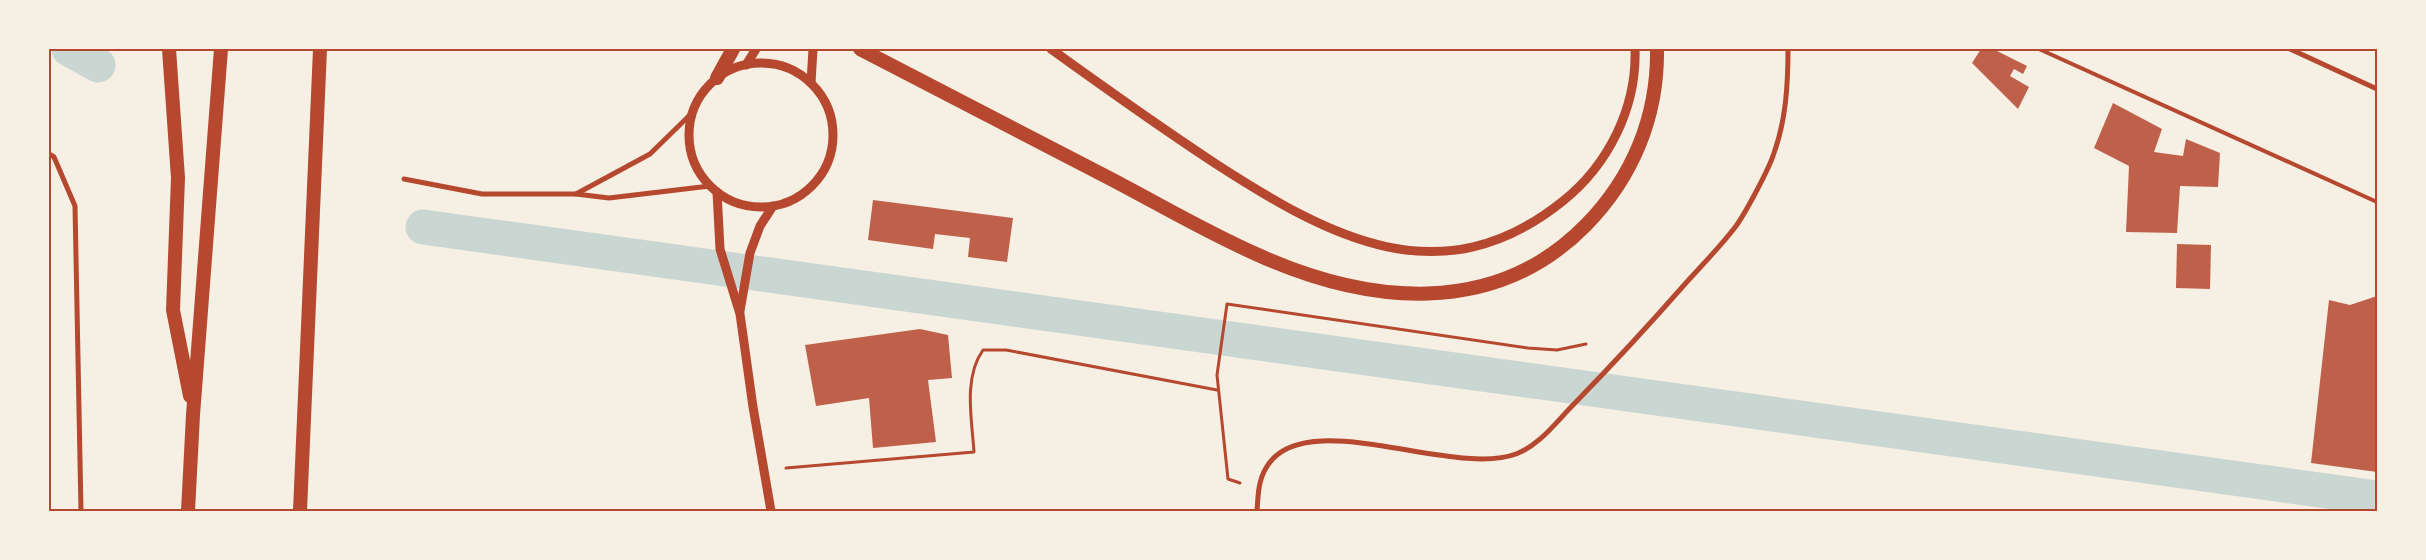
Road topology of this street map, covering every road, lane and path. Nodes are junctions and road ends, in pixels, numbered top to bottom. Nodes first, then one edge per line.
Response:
1 (169, 49) edge
2 (221, 49) edge
3 (320, 49) edge
4 (733, 49) edge
5 (756, 49) edge
6 (813, 49) edge
7 (860, 49) edge
8 (1051, 49) edge
9 (1635, 49) edge
10 (1657, 49) edge
11 (1788, 49) edge
12 (2039, 49) edge
13 (2290, 49) edge
14 (746, 65) junction
15 (717, 78) junction
16 (811, 83) junction
17 (2377, 89) edge
18 (694, 111) junction
19 (49, 154) edge
20 (404, 179) dead end
21 (714, 189) junction
22 (576, 194) junction
23 (2377, 202) edge
24 (773, 206) junction
25 (740, 314) junction
26 (1586, 344) dead end
27 (1217, 390) junction
28 (193, 415) junction
29 (763, 469) junction
30 (1228, 479) dead end
31 (81, 511) edge
32 (188, 511) edge
33 (300, 511) edge
34 (771, 511) edge
35 (1257, 511) edge

1 - 28 highway
2 - 28 highway
3 - 33 highway
4 - 15 highway
5 - 14 street
6 - 16 street
7 - 10 highway
8 - 9 street
11 - 35 street
12 - 23 lane
13 - 17 street
14 - 15 street
14 - 16 street
15 - 18 street
16 - 24 street
18 - 21 street
18 - 22 street
19 - 31 street
20 - 22 street
21 - 22 street
21 - 24 street
21 - 25 street
24 - 25 street
25 - 29 street
26 - 27 path
27 - 29 path
27 - 30 path
28 - 32 highway
29 - 34 street

